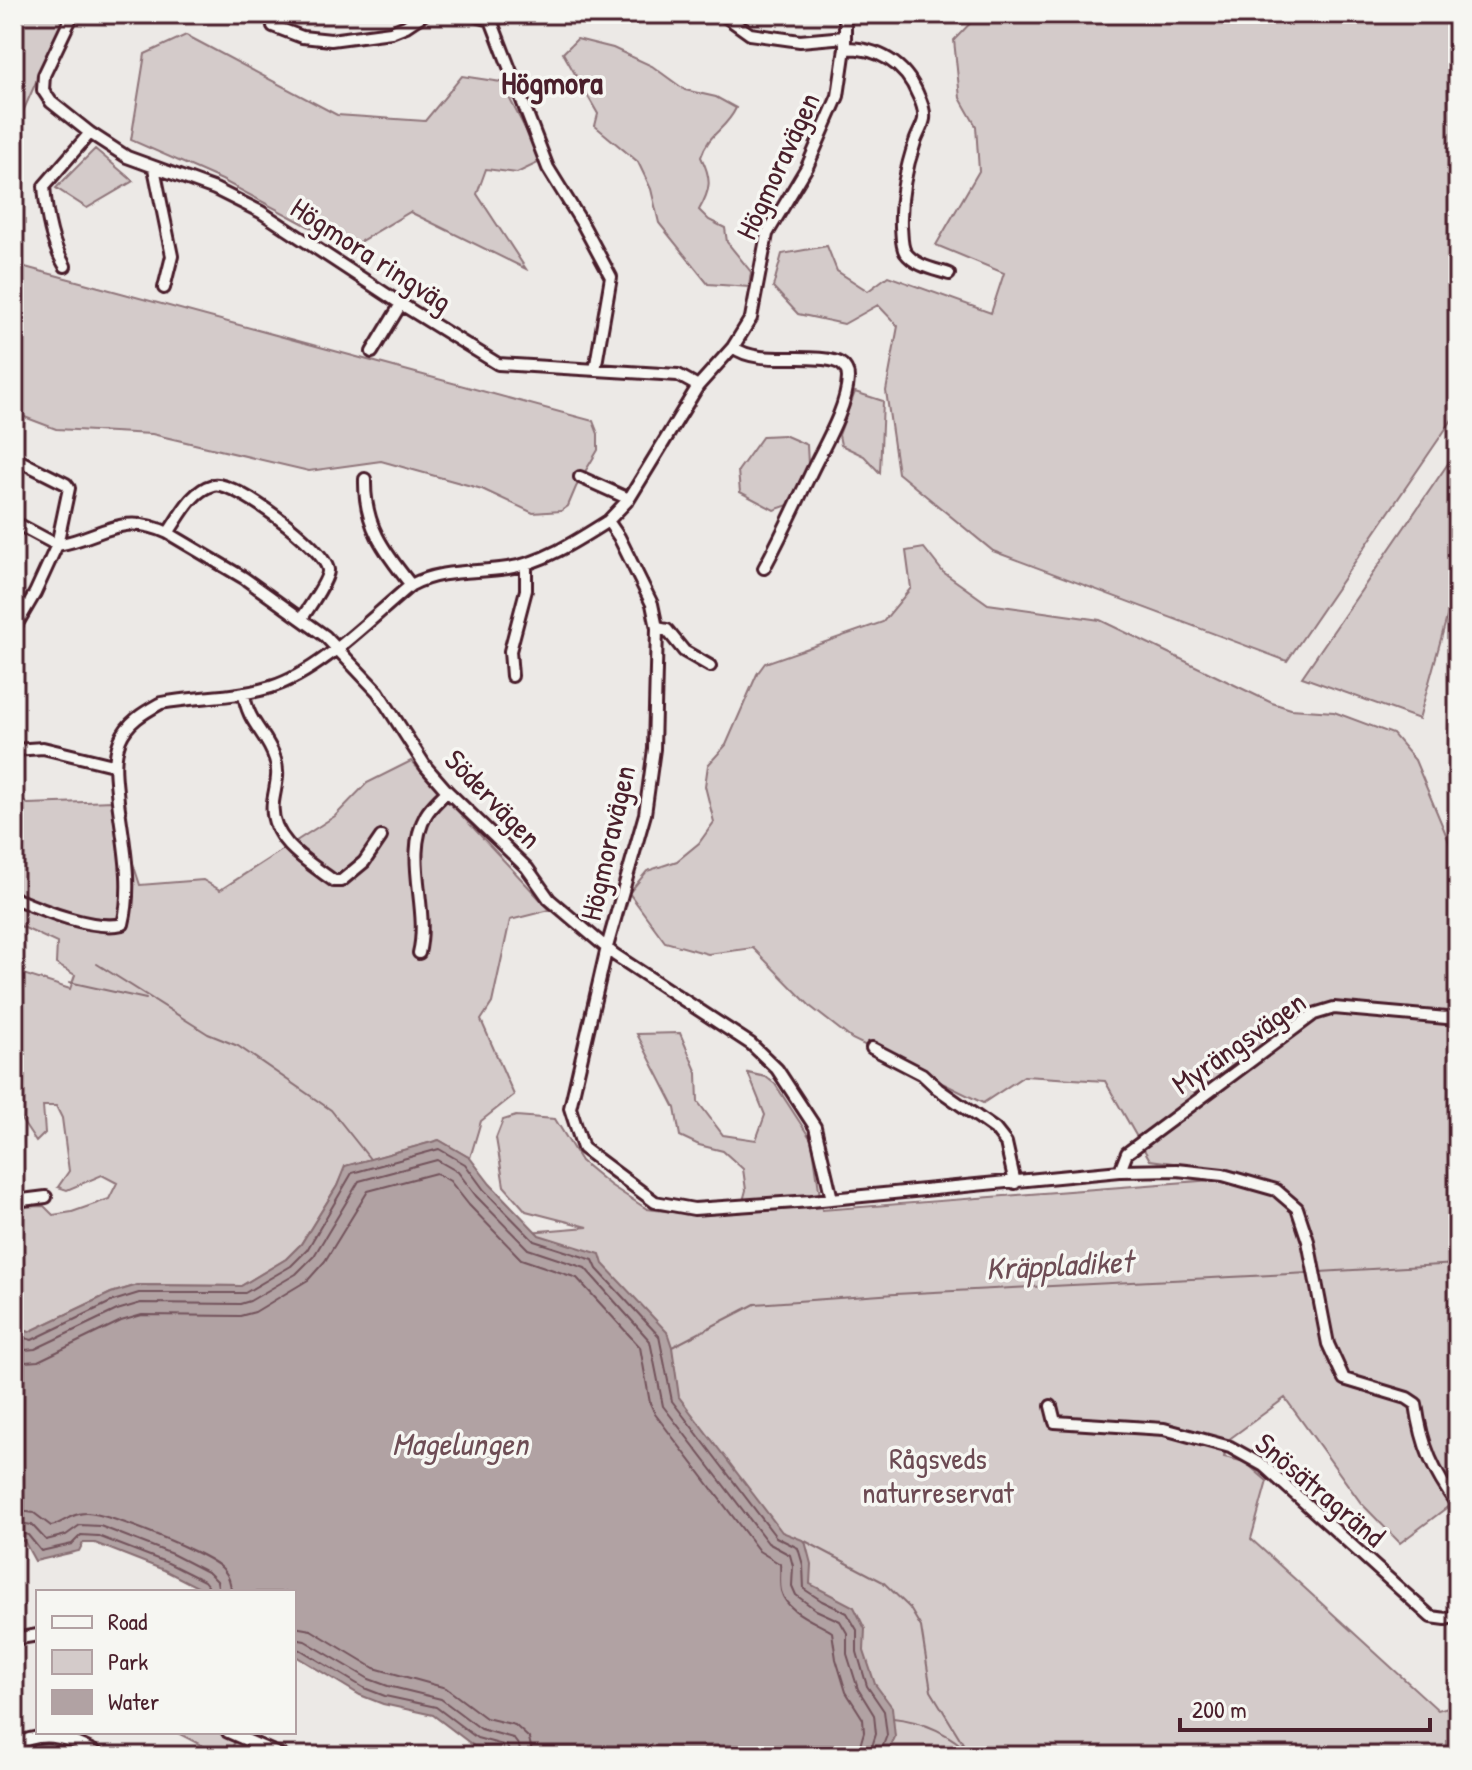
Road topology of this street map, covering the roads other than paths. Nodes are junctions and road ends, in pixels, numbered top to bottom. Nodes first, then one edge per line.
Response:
1 (73, 14) edge
2 (424, 14) edge
3 (469, 14) edge
4 (509, 14) edge
5 (722, 14) edge
6 (845, 14) edge
7 (491, 20) junction
8 (273, 26) dead end
9 (845, 42) junction
10 (90, 133) junction
11 (154, 168) junction
12 (65, 266) dead end
13 (949, 274) dead end
14 (164, 288) dead end
15 (401, 304) junction
16 (733, 347) junction
17 (372, 352) dead end
18 (595, 370) junction
19 (698, 386) junction
20 (14, 458) edge
21 (580, 477) dead end
22 (365, 479) dead end
23 (629, 499) junction
24 (608, 521) junction
25 (14, 522) edge
26 (168, 533) junction
27 (57, 545) junction
28 (526, 565) junction
29 (764, 568) dead end
30 (411, 585) junction
31 (302, 618) junction
32 (657, 628) junction
33 (14, 629) edge
34 (336, 647) junction
35 (710, 666) dead end
36 (512, 676) dead end
37 (244, 693) junction
38 (14, 750) edge
39 (113, 765) junction
40 (447, 791) junction
41 (381, 837) dead end
42 (14, 898) edge
43 (607, 947) junction
44 (419, 953) dead end
45 (1458, 1019) edge
46 (872, 1048) dead end
47 (1120, 1171) junction
48 (1015, 1183) junction
49 (46, 1197) dead end
50 (832, 1199) junction
51 (14, 1201) edge
52 (1051, 1406) dead end
53 (1458, 1506) edge
54 (1458, 1614) edge
55 (36, 1635) edge
56 (14, 1639) edge
57 (233, 1734) edge
58 (14, 1746) edge
59 (102, 1756) edge
60 (283, 1756) edge

1 - 10 street, Högmora ringväg
2 - 8 street
3 - 7 street
4 - 7 street
5 - 9 street
6 - 9 street, Högmoravägen
7 - 18 street
9 - 13 street
9 - 16 street, Högmoravägen
10 - 11 street, Högmora ringväg
10 - 12 street
11 - 14 street
11 - 15 street, Högmora ringväg
15 - 17 street
15 - 18 street, Högmora ringväg
16 - 19 street, Högmoravägen
16 - 29 street
18 - 19 street, Högmora ringväg
19 - 23 street, Högmoravägen
20 - 27 street
21 - 23 street
22 - 30 street
23 - 24 street, Högmoravägen
24 - 28 street
24 - 32 street, Högmoravägen
25 - 27 street
26 - 27 street, Södervägen
26 - 31 street, Södervägen
26 - 31 street
27 - 33 street
28 - 30 street
28 - 36 street
30 - 34 street
31 - 34 street, Södervägen
32 - 35 street
32 - 43 street, Högmoravägen
34 - 37 street
34 - 40 street, Södervägen
37 - 39 street
37 - 41 street
38 - 39 street
39 - 42 street
40 - 43 street, Södervägen
40 - 44 street
43 - 50 street, Södervägen
43 - 50 street, Högmoravägen
45 - 47 street, Myrängsvägen
46 - 48 street
47 - 48 street, Högmoravägen
47 - 53 street, Högmoravägen
48 - 50 street, Högmoravägen
49 - 51 street
52 - 54 street, Snösätragränd
55 - 56 street
57 - 60 street
58 - 59 street

